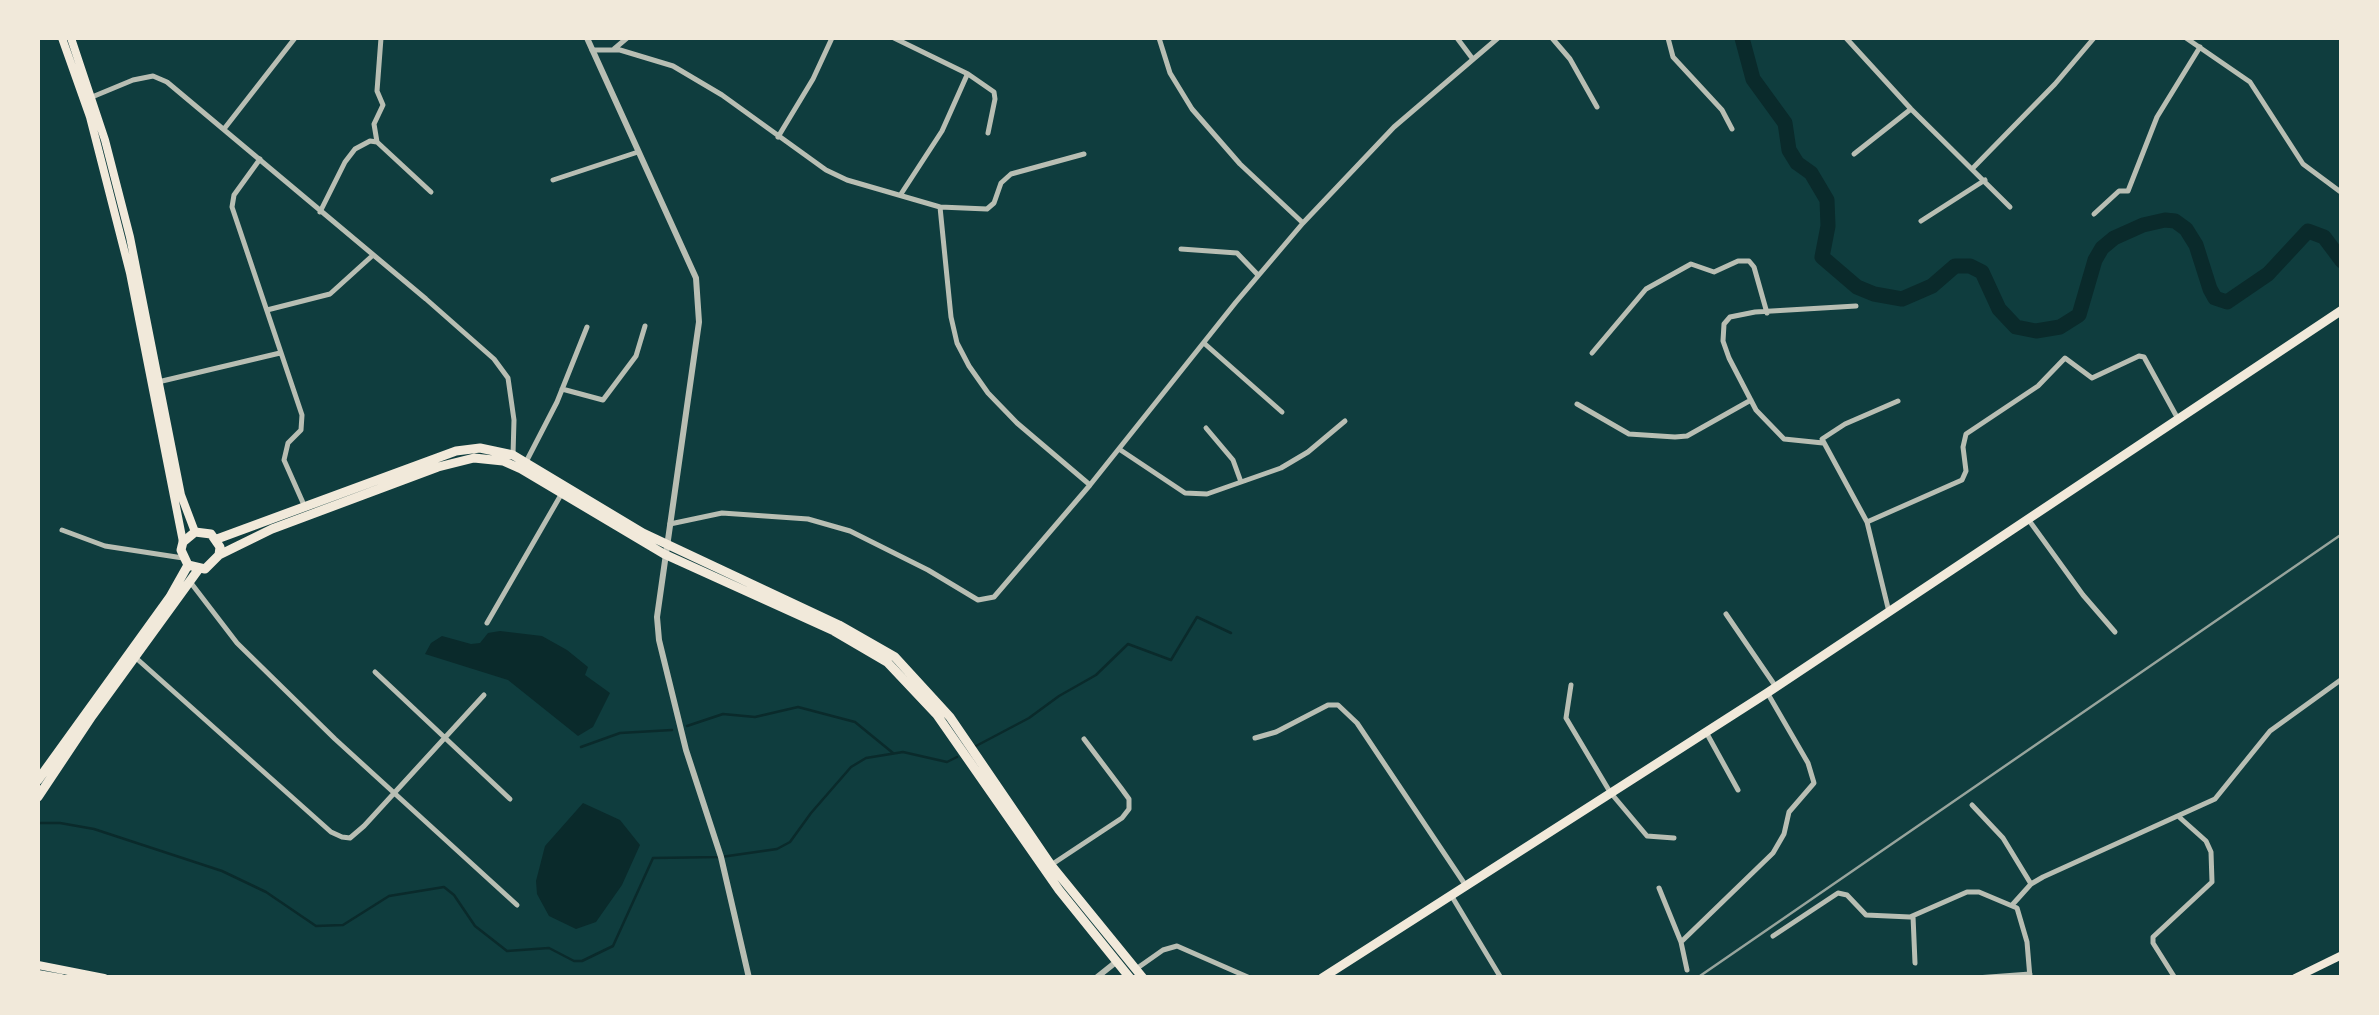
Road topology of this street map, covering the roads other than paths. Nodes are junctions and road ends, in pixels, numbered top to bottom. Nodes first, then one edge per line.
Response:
1 (62, 38) edge
2 (70, 38) edge
3 (296, 38) edge
4 (381, 38) edge
5 (586, 38) edge
6 (627, 38) edge
7 (832, 38) edge
8 (894, 38) edge
9 (1159, 38) edge
10 (1458, 38) edge
11 (1498, 38) edge
12 (1552, 38) edge
13 (1668, 38) edge
14 (1846, 38) edge
15 (2094, 38) edge
16 (2186, 38) edge
17 (2200, 47) junction
18 (592, 50) junction
19 (612, 50) junction
20 (1472, 58) junction
21 (968, 74) junction
22 (92, 98) junction
23 (1597, 107) dead end
24 (1911, 109) junction
25 (224, 129) junction
26 (1732, 129) dead end
27 (988, 133) dead end
28 (778, 137) junction
29 (377, 142) junction
30 (640, 151) junction
31 (1084, 154) dead end
32 (1854, 154) dead end
33 (260, 159) junction
34 (1974, 168) junction
35 (553, 180) dead end
36 (1985, 180) junction
37 (431, 192) dead end
38 (901, 194) junction
39 (2342, 194) edge
40 (2010, 206) dead end
41 (940, 207) junction
42 (320, 212) junction
43 (2094, 214) dead end
44 (1921, 222) dead end
45 (1303, 223) junction
46 (1180, 249) dead end
47 (372, 256) junction
48 (1258, 275) junction
49 (1856, 306) dead end
50 (266, 310) junction
51 (2342, 310) edge
52 (1766, 313) junction
53 (645, 326) dead end
54 (587, 327) dead end
55 (1205, 344) junction
56 (280, 353) junction
57 (1592, 353) dead end
58 (158, 382) junction
59 (562, 389) junction
60 (1751, 400) junction
61 (1898, 402) dead end
62 (1577, 404) dead end
63 (1282, 412) dead end
64 (2178, 419) junction
65 (1345, 420) dead end
66 (1206, 428) dead end
67 (1822, 442) junction
68 (1120, 449) junction
69 (513, 455) junction
70 (526, 462) junction
71 (1241, 482) junction
72 (1090, 485) junction
73 (562, 493) junction
74 (305, 508) junction
75 (2028, 519) junction
76 (1867, 522) junction
77 (670, 524) junction
78 (62, 530) dead end
79 (195, 532) junction
80 (217, 540) junction
81 (183, 542) junction
82 (665, 550) junction
83 (219, 556) junction
84 (190, 564) junction
85 (191, 582) junction
86 (1889, 612) junction
87 (1726, 614) dead end
88 (488, 623) dead end
89 (2115, 632) dead end
90 (134, 657) junction
91 (375, 672) dead end
92 (2342, 679) edge
93 (1571, 684) dead end
94 (1772, 690) junction
95 (484, 695) dead end
96 (1706, 732) junction
97 (444, 738) junction
98 (1255, 738) dead end
99 (1084, 739) dead end
100 (38, 780) edge
101 (1738, 790) dead end
102 (395, 792) junction
103 (1610, 792) junction
104 (38, 798) edge
105 (510, 799) dead end
106 (1972, 805) dead end
107 (2178, 816) junction
108 (1674, 838) dead end
109 (1051, 865) junction
110 (2031, 884) junction
111 (1466, 886) junction
112 (1658, 888) dead end
113 (1452, 895) junction
114 (2013, 904) junction
115 (516, 905) dead end
116 (1914, 916) junction
117 (1773, 936) dead end
118 (1681, 942) junction
119 (2342, 955) edge
120 (1116, 962) junction
121 (1914, 963) dead end
122 (38, 964) edge
123 (1687, 970) dead end
124 (38, 974) edge
125 (1136, 975) edge
126 (2030, 976) edge
127 (60, 978) edge
128 (104, 978) edge
129 (749, 978) edge
130 (1096, 978) edge
131 (1250, 978) edge
132 (1322, 978) edge
133 (1501, 978) edge
134 (1976, 978) edge
135 (2175, 978) edge
136 (2295, 978) edge

1 - 81 main road
2 - 22 main road
3 - 25 street
4 - 29 street
5 - 18 street
6 - 19 street
7 - 28 street
8 - 21 street
9 - 45 street
10 - 20 street
11 - 20 street
12 - 23 street
13 - 26 street
14 - 24 street
15 - 34 street
16 - 17 street
17 - 39 street
17 - 43 street
18 - 19 street
18 - 30 street
19 - 28 street
20 - 45 street
21 - 27 street
21 - 38 street
22 - 25 street
22 - 58 main road
24 - 32 street
24 - 34 street
25 - 33 street
28 - 38 street
29 - 37 street
29 - 42 street
30 - 35 street
30 - 77 street
31 - 41 street
33 - 42 street
33 - 50 street
34 - 36 street
36 - 40 street
36 - 44 street
38 - 41 street
41 - 72 street
42 - 47 street
45 - 48 street
46 - 48 street
47 - 50 street
47 - 69 street
48 - 55 street
49 - 52 street
50 - 56 street
51 - 64 highway
52 - 57 street
52 - 60 street
53 - 59 street
54 - 59 street
55 - 63 street
55 - 68 street
56 - 58 street
56 - 74 street
58 - 79 main road
59 - 70 street
60 - 62 street
60 - 67 street
61 - 67 street
64 - 75 highway
64 - 76 street
65 - 71 street
66 - 71 street
67 - 76 street
68 - 71 street
68 - 72 street
69 - 70 highway
69 - 74 highway
70 - 82 highway
72 - 77 street
73 - 82 highway
73 - 83 highway
73 - 88 street
74 - 80 highway
75 - 86 highway
75 - 89 street
76 - 86 street
77 - 82 street
78 - 84 street
79 - 80 highway
79 - 81 highway
80 - 83 highway
81 - 84 highway
82 - 109 highway
82 - 120 highway
82 - 129 street
83 - 84 highway
84 - 85 highway
84 - 100 highway
85 - 90 highway
85 - 102 street
86 - 94 highway
87 - 94 street
90 - 102 street
90 - 104 highway
91 - 97 street
92 - 107 street
93 - 103 street
94 - 96 highway
94 - 118 street
95 - 97 street
96 - 101 street
96 - 103 highway
97 - 102 street
97 - 105 street
98 - 111 street
99 - 109 street
102 - 115 street
103 - 108 street
103 - 111 highway
106 - 110 street
107 - 110 street
107 - 135 street
109 - 125 highway
110 - 114 street
111 - 113 highway
112 - 118 street
113 - 132 highway
113 - 133 street
114 - 116 street
114 - 126 street
116 - 117 street
116 - 121 street
118 - 123 street
119 - 136 main road
120 - 125 highway
120 - 130 street
122 - 128 main road
124 - 127 main road
125 - 131 street
126 - 134 street

